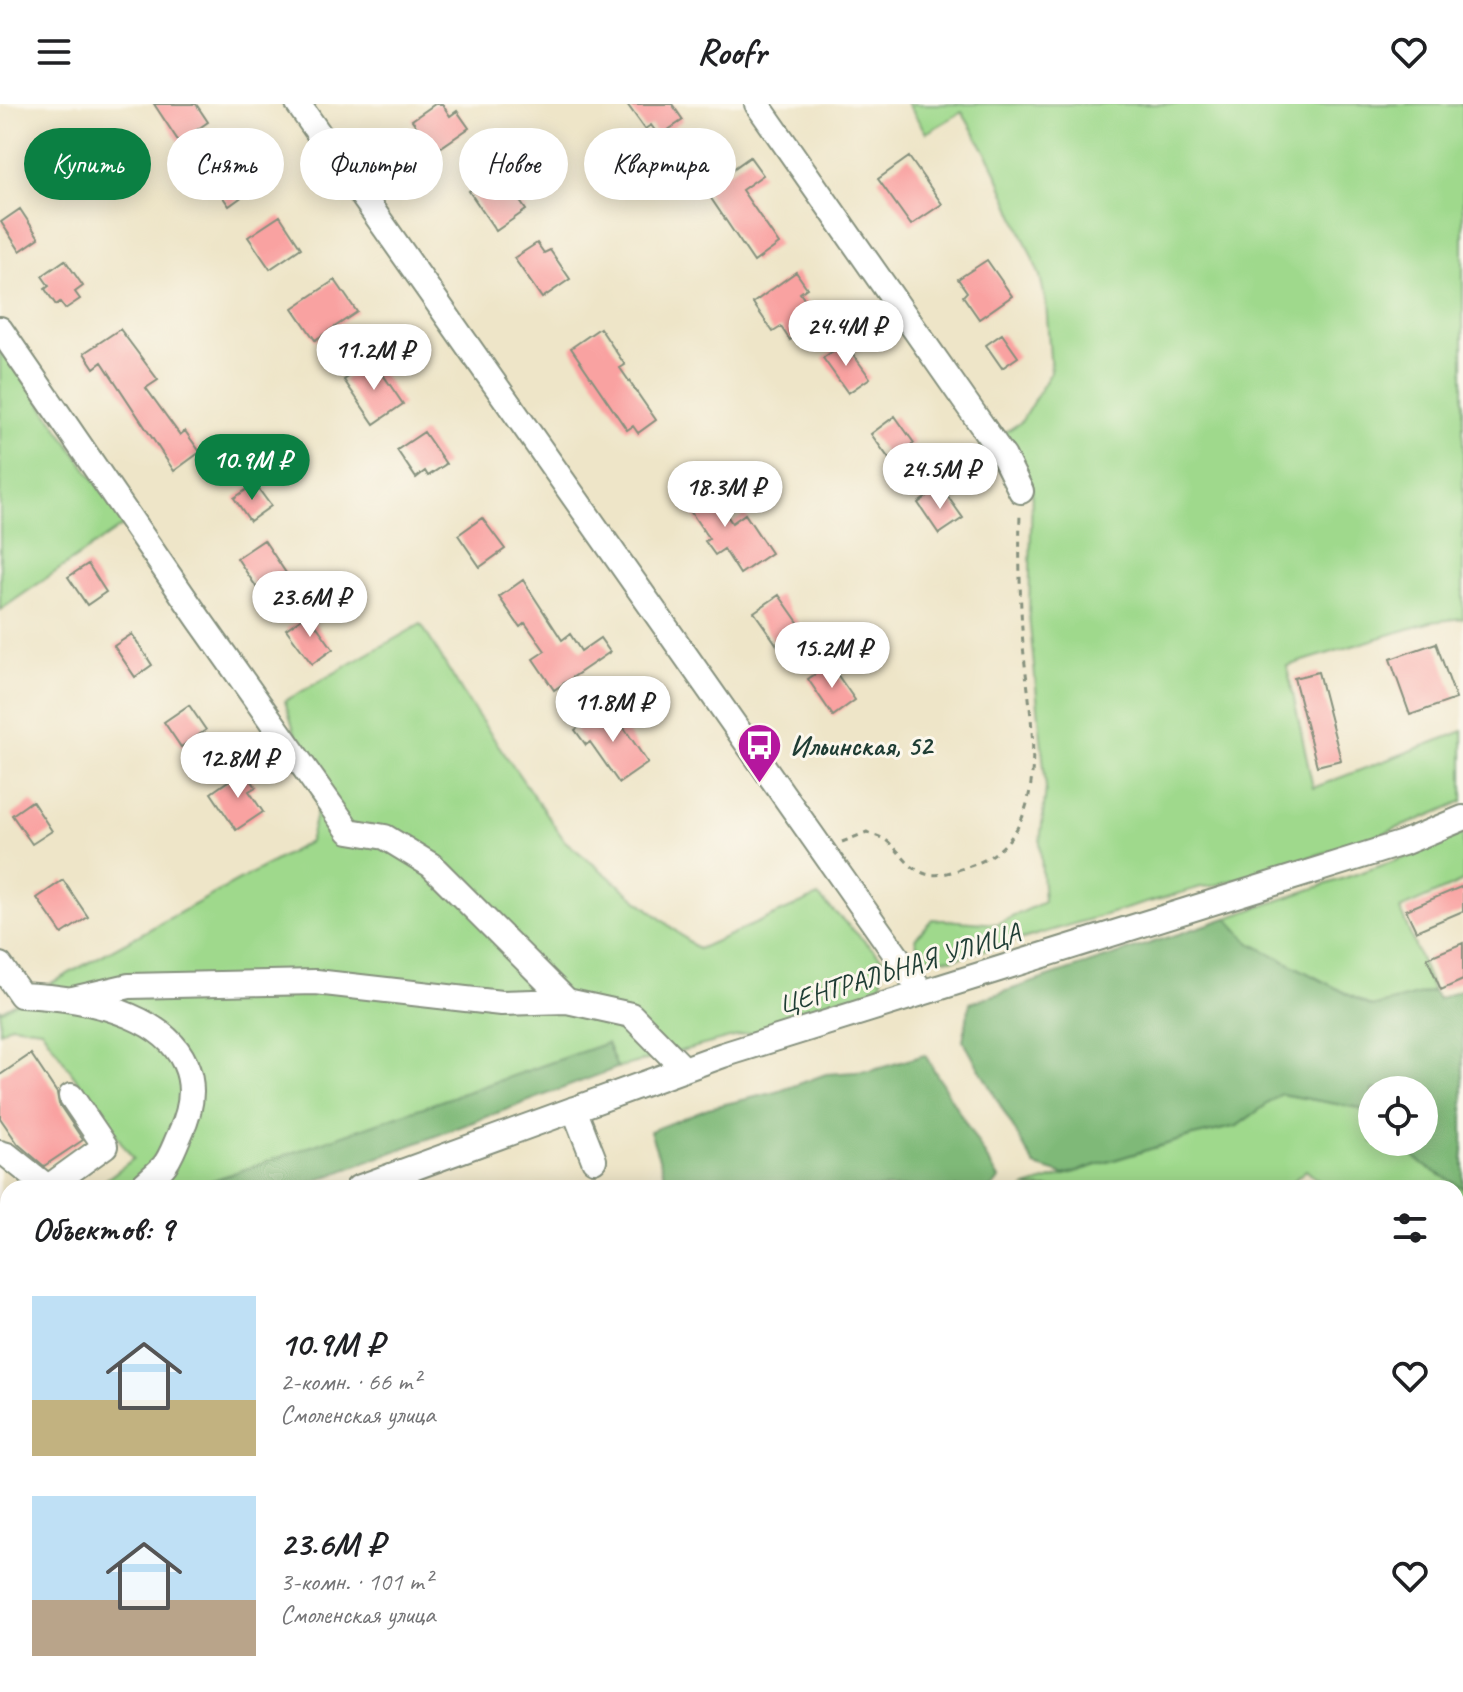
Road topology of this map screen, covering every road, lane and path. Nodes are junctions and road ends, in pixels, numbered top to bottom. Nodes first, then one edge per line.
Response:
1 (298, 104) edge
2 (757, 104) edge
3 (0, 329) edge
4 (1021, 491) joint
5 (1463, 818) edge
6 (820, 850) junction
7 (0, 965) edge
8 (922, 992) junction
9 (73, 999) junction
10 (567, 1001) junction
11 (684, 1069) junction
12 (71, 1096) dead end
13 (574, 1109) junction
14 (0, 1153) edge
15 (594, 1160) dead end
16 (37, 1180) edge
17 (56, 1180) edge
18 (149, 1180) edge
19 (380, 1180) edge

1 - 6 street
2 - 4 street
3 - 10 street
4 - 6 path
5 - 8 street, ЦЕНТРАЛЬНАЯ УЛИЦА
6 - 8 street
7 - 9 street
8 - 11 street, ЦЕНТРАЛЬНАЯ УЛИЦА
9 - 10 street
9 - 18 street
10 - 11 street
11 - 13 street, ЦЕНТРАЛЬНАЯ УЛИЦА
12 - 17 street
13 - 15 street
13 - 19 street, ЦЕНТРАЛЬНАЯ УЛИЦА
14 - 16 street

